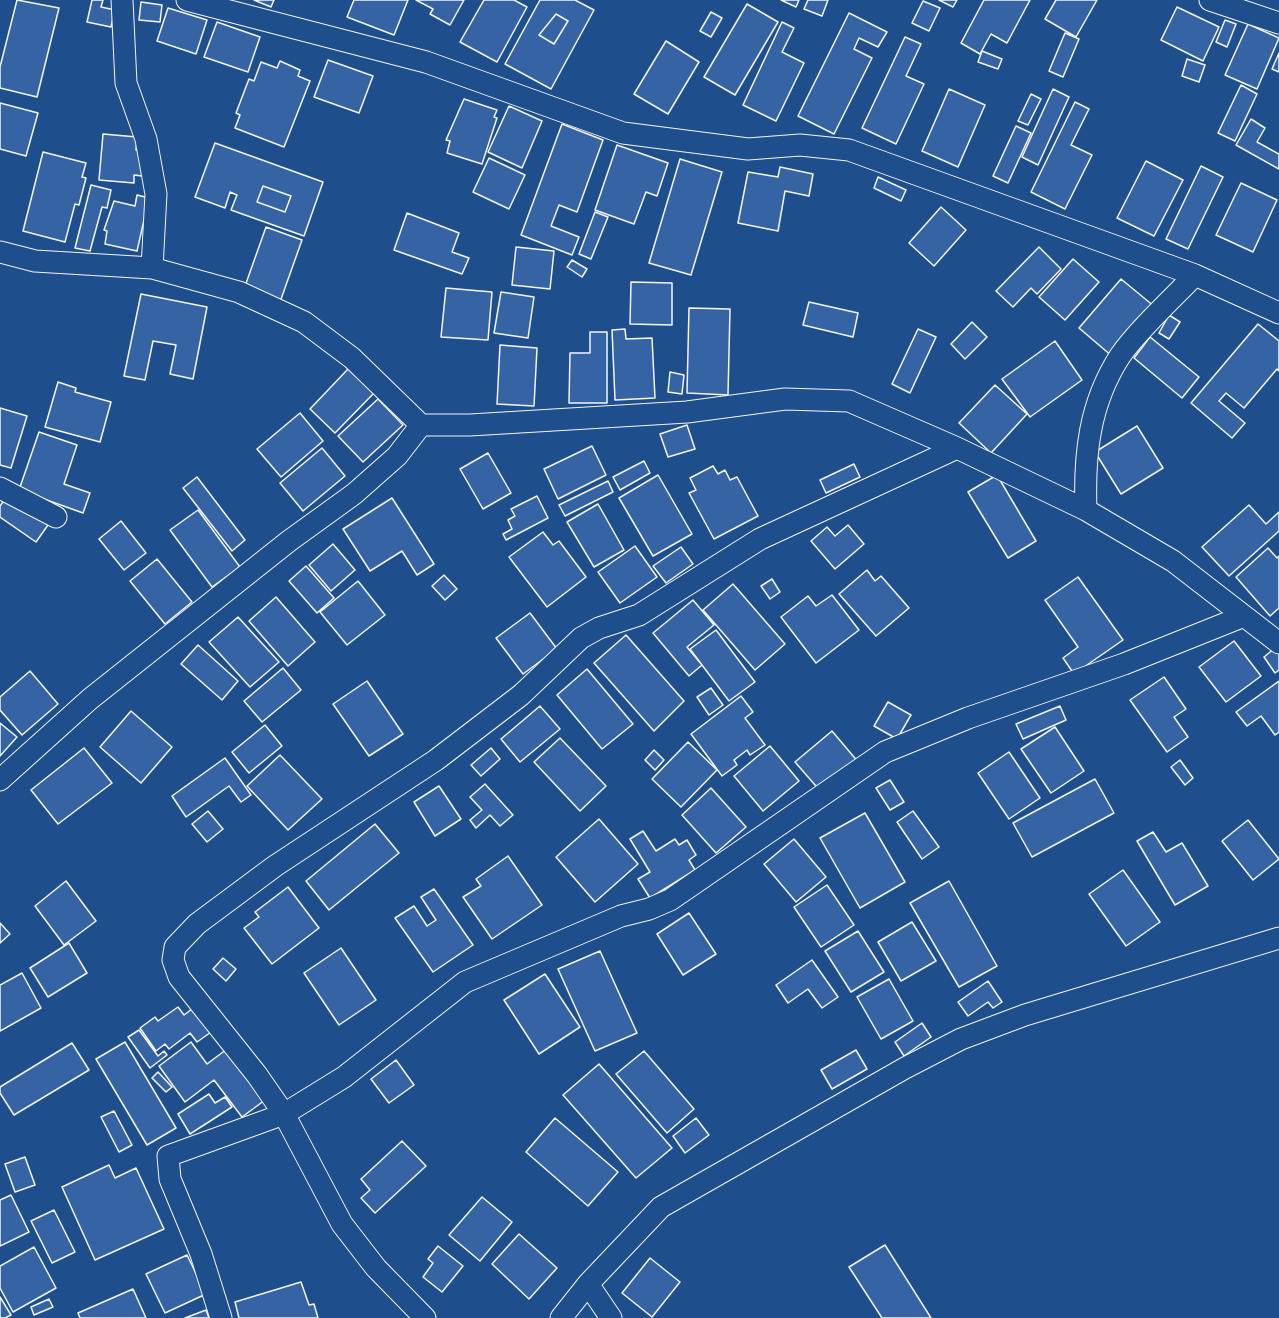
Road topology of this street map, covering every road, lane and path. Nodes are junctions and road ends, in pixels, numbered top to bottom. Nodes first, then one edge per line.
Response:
1 (122, 0) edge
2 (187, 0) edge
3 (1210, 0) edge
4 (1279, 23) edge
5 (0, 252) edge
6 (152, 268) junction
7 (1195, 275) junction
8 (1279, 313) edge
9 (421, 425) junction
10 (957, 448) junction
11 (0, 488) edge
12 (1086, 510) junction
13 (56, 517) dead end
14 (1245, 616) junction
15 (1279, 643) edge
16 (0, 780) edge
17 (1279, 938) edge
18 (284, 1114) junction
19 (588, 1284) junction
20 (221, 1318) edge
21 (425, 1318) edge
22 (561, 1318) edge
23 (611, 1318) edge

1 - 6 street
2 - 7 street
3 - 4 street
5 - 6 street
6 - 9 street
7 - 8 street
7 - 12 street
9 - 10 street
9 - 16 street
10 - 12 street
10 - 18 street
11 - 13 street
12 - 14 street
14 - 15 street
14 - 18 street
17 - 19 street
18 - 20 street
18 - 21 street
19 - 22 street
19 - 23 street

